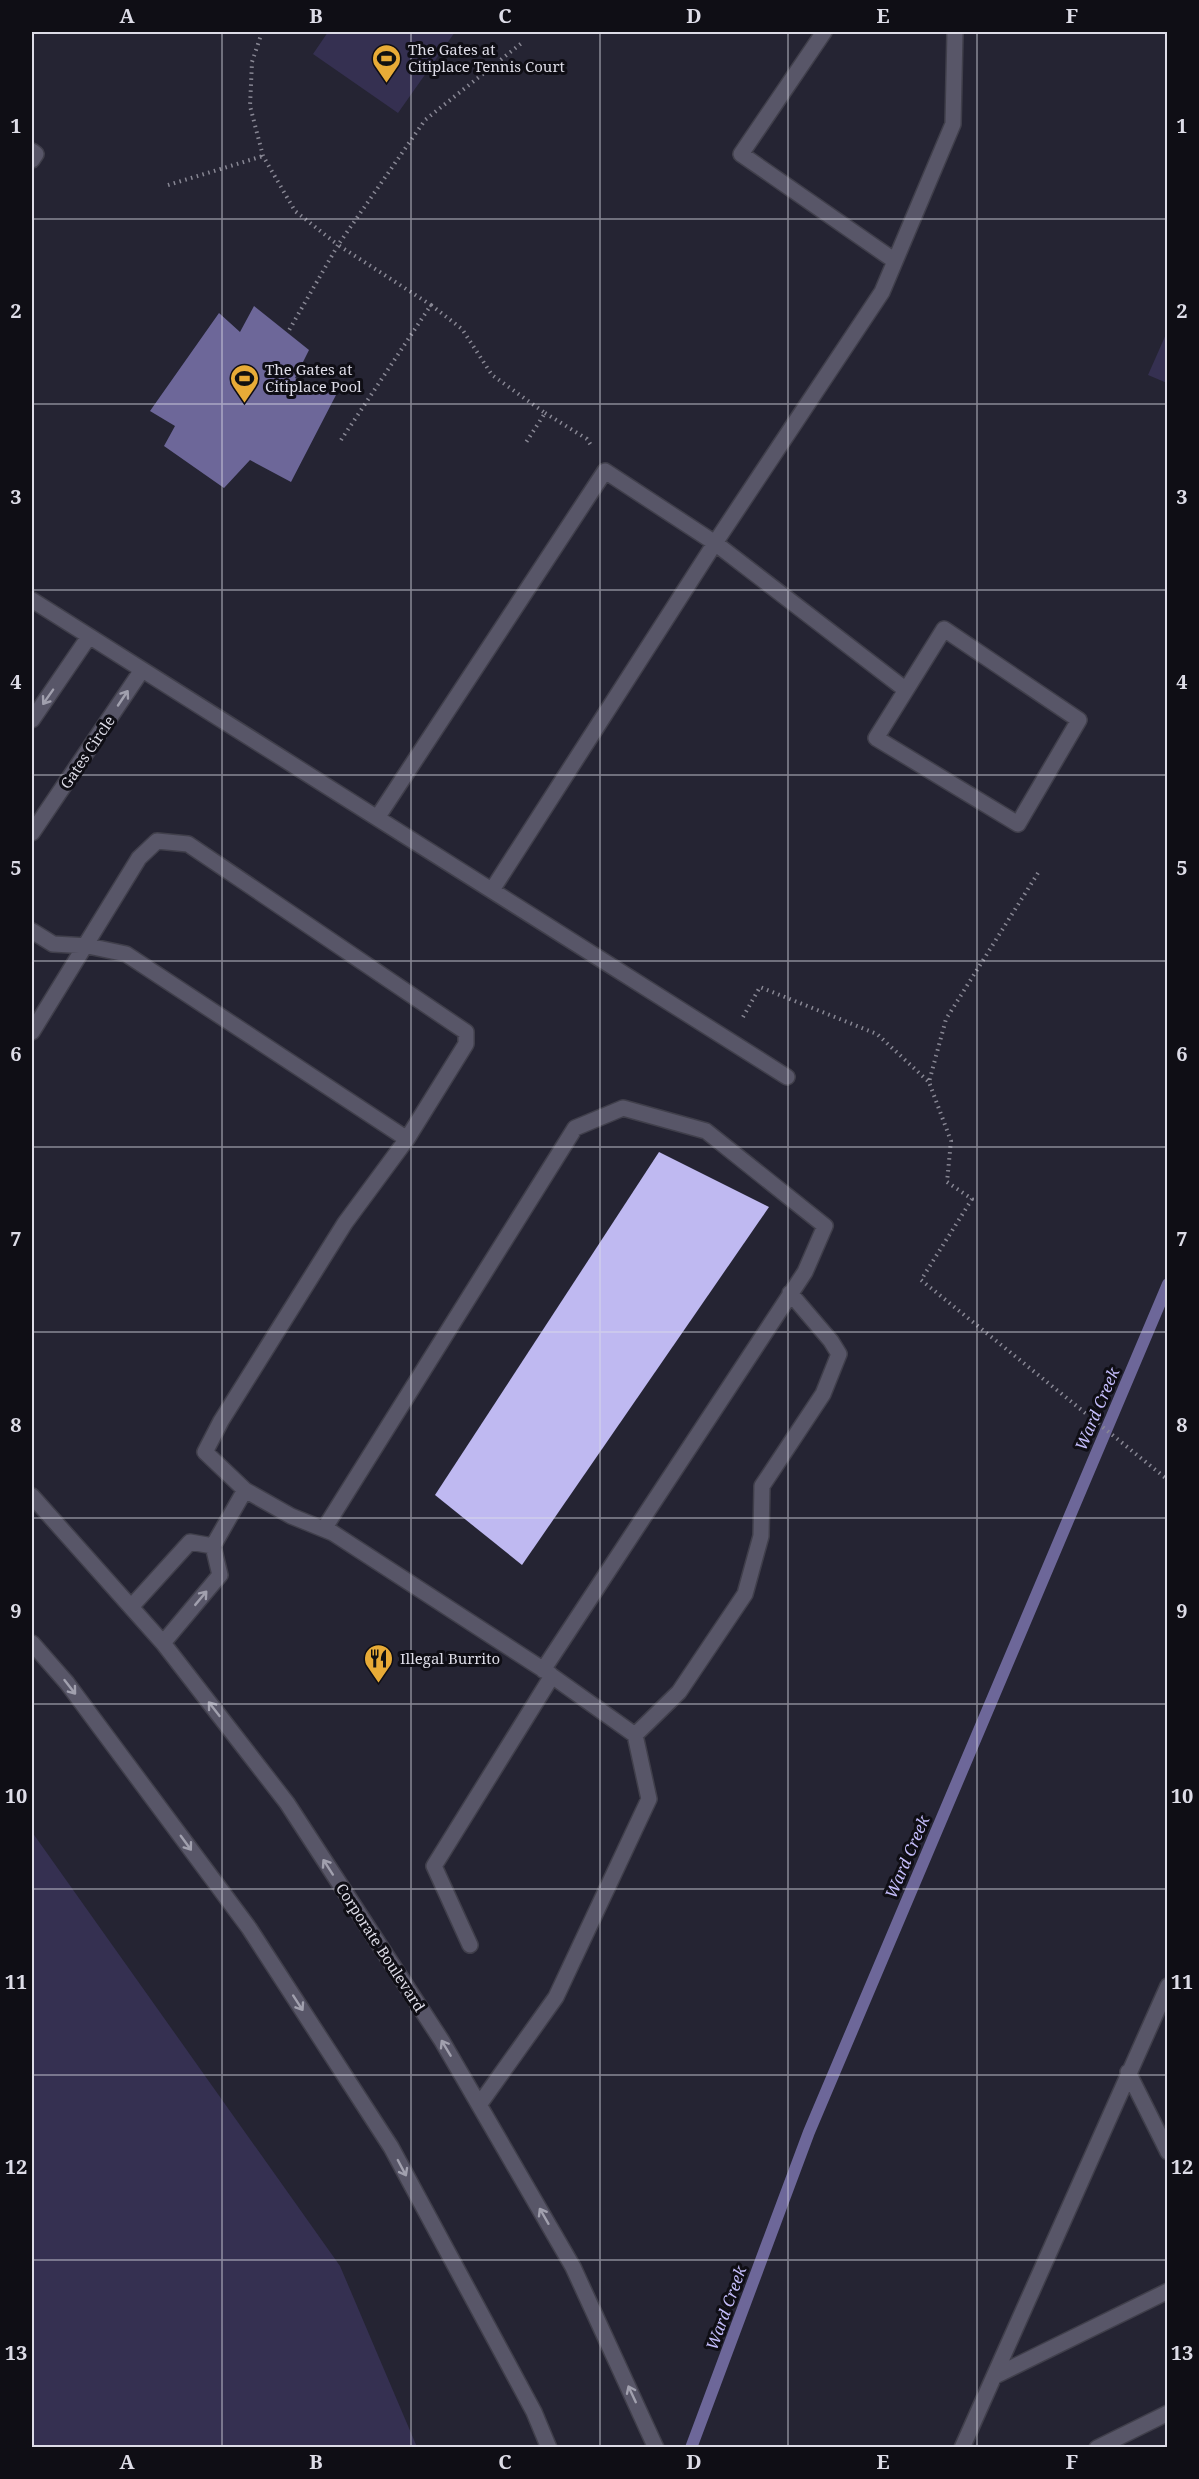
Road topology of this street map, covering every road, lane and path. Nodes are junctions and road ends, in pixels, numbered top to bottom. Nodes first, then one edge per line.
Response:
1 (262, 32) edge
2 (824, 32) edge
3 (955, 32) edge
4 (523, 42) dead end
5 (32, 151) edge
6 (263, 156) junction
7 (32, 160) edge
8 (168, 185) dead end
9 (338, 244) junction
10 (895, 261) junction
11 (431, 305) junction
12 (288, 332) dead end
13 (544, 413) junction
14 (341, 440) dead end
15 (525, 444) dead end
16 (605, 471) junction
17 (715, 543) junction
18 (32, 600) edge
19 (88, 638) junction
20 (142, 670) junction
21 (906, 690) junction
22 (32, 720) edge
23 (377, 818) junction
24 (32, 833) edge
25 (1038, 873) dead end
26 (492, 890) junction
27 (32, 931) edge
28 (82, 946) junction
29 (32, 1032) edge
30 (729, 1040) junction
31 (787, 1077) dead end
32 (929, 1082) junction
33 (407, 1139) junction
34 (790, 1293) junction
35 (1167, 1480) edge
36 (245, 1490) junction
37 (32, 1496) edge
38 (324, 1529) junction
39 (213, 1546) junction
40 (131, 1607) junction
41 (32, 1643) edge
42 (163, 1643) junction
43 (548, 1673) junction
44 (635, 1735) junction
45 (470, 1945) dead end
46 (1167, 1986) edge
47 (1167, 2022) edge
48 (1148, 2031) junction
49 (1128, 2072) junction
50 (479, 2105) junction
51 (1167, 2152) edge
52 (1167, 2291) edge
53 (995, 2376) junction
54 (1167, 2413) edge
55 (549, 2448) edge
56 (656, 2448) edge
57 (962, 2448) edge
58 (1097, 2448) edge

1 - 6 path
2 - 10 street
3 - 10 street
4 - 9 path
5 - 7 street
6 - 8 path
6 - 9 path
9 - 11 path
9 - 12 path
10 - 17 street
11 - 13 path
11 - 14 path
13 - 15 path
13 - 16 path
16 - 17 street
16 - 23 street
17 - 21 street
17 - 26 street
18 - 19 street
19 - 20 street
19 -> 22 street
20 - 23 street
24 -> 20 street, Gates Circle
21 - 21 street
23 - 26 street
25 - 32 path
26 - 30 street
27 - 28 street
28 - 29 street
28 - 33 street
28 - 33 street
30 - 31 street
30 - 32 path
32 - 35 path
33 - 36 street
34 - 38 street
34 - 43 street
34 - 44 street
36 - 38 street
36 - 39 street
37 - 40 street, Corporate Boulevard
38 - 43 street
39 - 40 street
42 -> 39 street
40 - 42 street, Corporate Boulevard
41 -> 55 street
50 -> 42 street, Corporate Boulevard
43 - 44 street
43 - 45 street
44 - 50 street
46 - 48 street
47 - 48 street
48 - 49 street
49 - 51 street
49 - 53 street
56 -> 50 street, Corporate Boulevard
52 - 53 street
53 - 57 street
54 - 58 street

